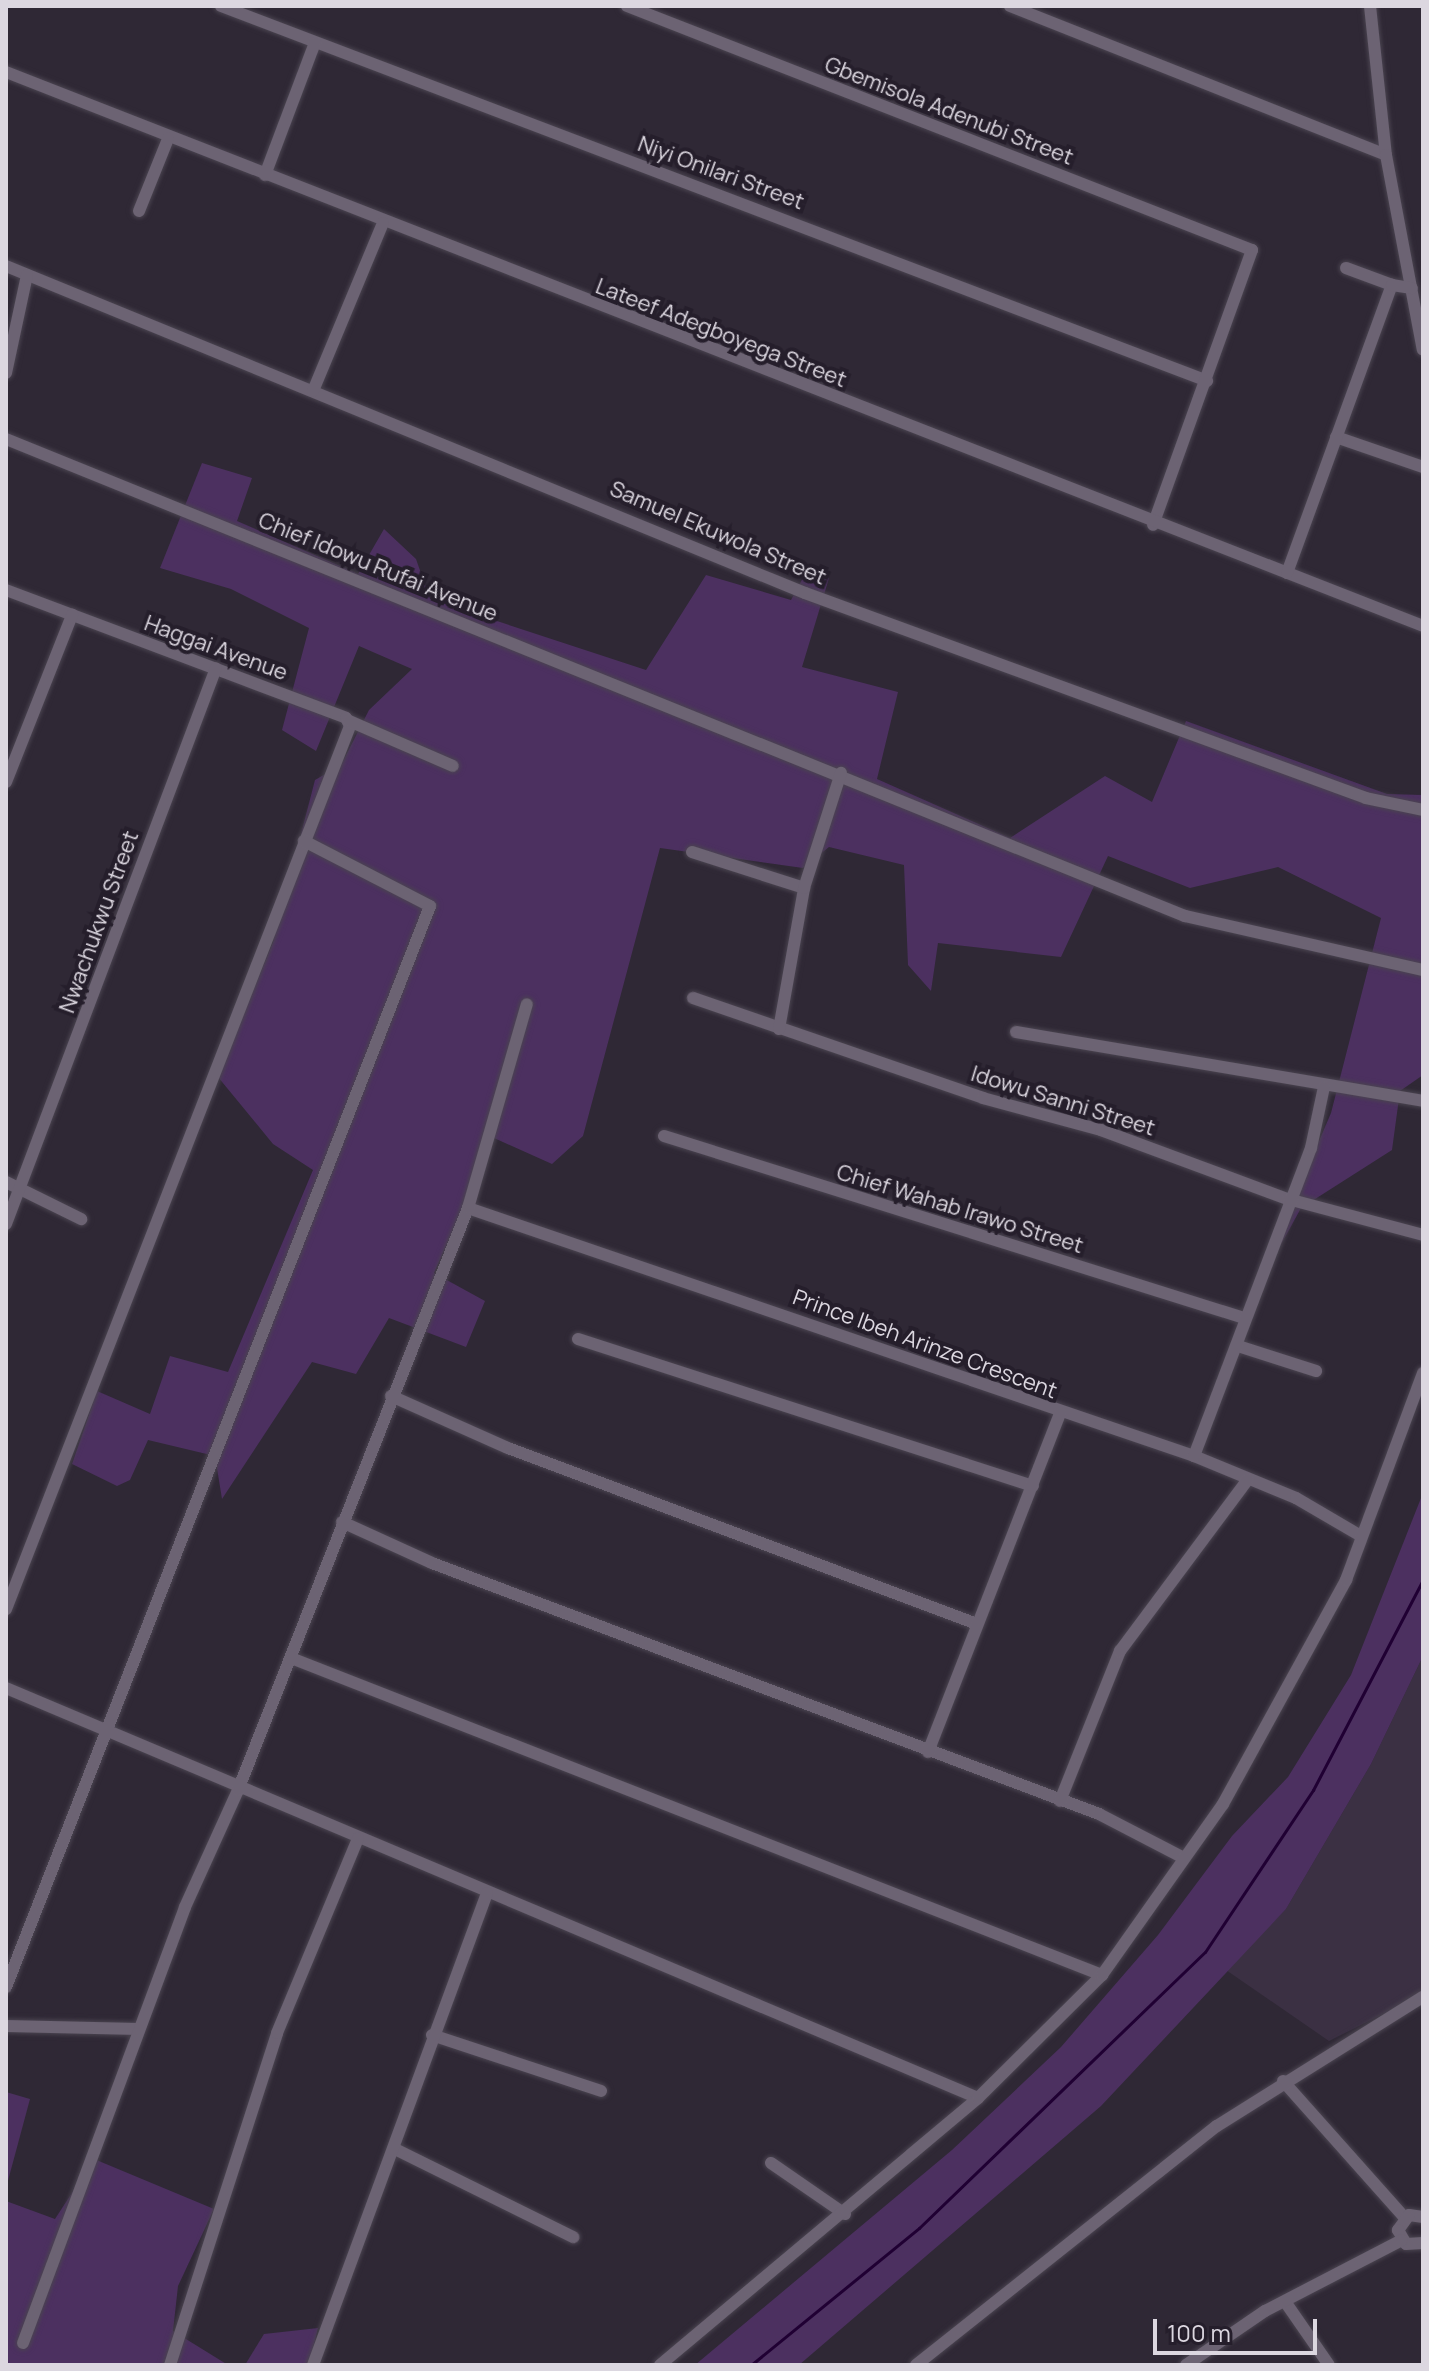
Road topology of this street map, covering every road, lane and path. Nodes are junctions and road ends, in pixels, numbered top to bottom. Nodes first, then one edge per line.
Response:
1 (221, 6) edge
2 (627, 6) edge
3 (1010, 6) edge
4 (1366, 7) edge
5 (315, 43) junction
6 (6, 72) edge
7 (168, 139) junction
8 (1386, 155) junction
9 (265, 175) junction
10 (139, 211) dead end
11 (383, 223) junction
12 (6, 266) edge
13 (1346, 268) dead end
14 (27, 275) junction
15 (1392, 285) junction
16 (1412, 288) junction
17 (1423, 350) edge
18 (6, 373) edge
19 (1207, 381) junction
20 (313, 391) junction
21 (1336, 437) junction
22 (6, 439) edge
23 (1423, 467) edge
24 (1153, 525) junction
25 (1287, 573) junction
26 (6, 590) edge
27 (72, 615) junction
28 (1423, 626) edge
29 (216, 668) junction
30 (348, 719) junction
31 (453, 766) dead end
32 (841, 773) junction
33 (6, 782) edge
34 (1423, 810) edge
35 (304, 841) junction
36 (692, 852) dead end
37 (804, 888) junction
38 (1423, 970) edge
39 (693, 998) dead end
40 (527, 1004) dead end
41 (779, 1029) junction
42 (1016, 1032) dead end
43 (1324, 1087) junction
44 (1423, 1101) edge
45 (664, 1136) dead end
46 (6, 1182) edge
47 (20, 1189) junction
48 (1288, 1199) junction
49 (468, 1208) junction
50 (81, 1219) dead end
51 (6, 1224) edge
52 (1423, 1235) edge
53 (1244, 1318) junction
54 (578, 1339) dead end
55 (1238, 1346) junction
56 (1316, 1371) dead end
57 (1423, 1373) edge
58 (391, 1396) junction
59 (1060, 1414) junction
60 (1194, 1456) junction
61 (1248, 1479) junction
62 (1033, 1486) junction
63 (342, 1522) junction
64 (1361, 1536) junction
65 (6, 1609) edge
66 (977, 1624) junction
67 (291, 1658) junction
68 (6, 1688) edge
69 (109, 1731) junction
70 (928, 1752) junction
71 (238, 1790) junction
72 (1060, 1801) junction
73 (358, 1838) junction
74 (1180, 1856) junction
75 (487, 1893) junction
76 (1102, 1975) junction
77 (6, 1987) edge
78 (1423, 1997) edge
79 (6, 2026) edge
80 (139, 2029) junction
81 (432, 2035) junction
82 (1283, 2081) junction
83 (601, 2091) dead end
84 (978, 2098) junction
85 (395, 2149) junction
86 (771, 2163) dead end
87 (1423, 2202) edge
88 (845, 2214) junction
89 (1421, 2216) edge
90 (1405, 2218) junction
91 (573, 2237) dead end
92 (1402, 2240) junction
93 (1423, 2243) edge
94 (1286, 2303) junction
95 (23, 2343) dead end
96 (170, 2365) edge
97 (313, 2365) edge
98 (660, 2365) edge
99 (916, 2365) edge
100 (1186, 2365) edge
101 (1329, 2365) edge

1 - 5 street, Niyi Onilari Street
2 - 19 street, Gbemisola Adenubi Street
3 - 8 street
4 - 8 street
5 - 9 street
5 - 19 street, Niyi Onilari Street
6 - 7 street, Lateef Adegboyega Street
7 - 9 street, Lateef Adegboyega Street
7 - 10 street
8 - 16 street
9 - 11 street, Lateef Adegboyega Street
11 - 20 street
11 - 24 street, Lateef Adegboyega Street
12 - 14 street, Samuel Ekuwola Street
13 - 15 street
14 - 18 street
14 - 20 street, Samuel Ekuwola Street
15 - 16 street
15 - 21 street
16 - 17 street
19 - 24 street
20 - 34 street, Samuel Ekuwola Street
21 - 23 street
21 - 25 street
22 - 32 street, Chief Idowu Rufai Avenue
24 - 25 street, Lateef Adegboyega Street
25 - 28 street, Lateef Adegboyega Street
26 - 27 street, Haggai Avenue
27 - 29 street, Haggai Avenue
27 - 33 street
29 - 30 street, Haggai Avenue
29 - 47 street, Nwachukwu Street
30 - 31 street, Haggai Avenue
30 - 35 street
32 - 37 street
32 - 38 street, Chief Idowu Rufai Avenue
35 - 65 street
35 - 69 street
36 - 37 street
37 - 41 street
39 - 41 street, Idowu Sanni Street
40 - 49 street
41 - 48 street, Idowu Sanni Street
42 - 43 street
43 - 44 street
43 - 48 street
45 - 53 street, Chief Wahab Irawo Street
46 - 47 street
47 - 50 street
47 - 51 street, Nwachukwu Street
48 - 52 street, Idowu Sanni Street
48 - 53 street
49 - 58 street
49 - 59 street, Prince Ibeh Arinze Crescent
53 - 55 street
54 - 62 street
55 - 56 street
55 - 60 street
57 - 64 street
58 - 63 street
58 - 66 street
59 - 60 street, Prince Ibeh Arinze Crescent
59 - 62 street
60 - 61 street, Prince Ibeh Arinze Crescent
61 - 64 street, Prince Ibeh Arinze Crescent
61 - 72 street
62 - 66 street
63 - 67 street
63 - 70 street
64 - 74 street
66 - 70 street
67 - 71 street
67 - 76 street
68 - 69 street
69 - 71 street
69 - 77 street
70 - 72 street
71 - 73 street
71 - 80 street
72 - 74 street
73 - 75 street
73 - 96 street
74 - 76 street
75 - 81 street
75 - 84 street
76 - 84 street
78 - 82 street
79 - 80 street
80 - 95 street
81 - 83 street
81 - 85 street
82 - 90 street
82 - 99 street
84 - 88 street
85 - 91 street
85 - 97 street
86 - 88 street
87 - 89 street
88 - 98 street
89 - 90 street
90 - 92 street
92 - 93 street
92 - 94 street
94 - 100 street
94 - 101 street

